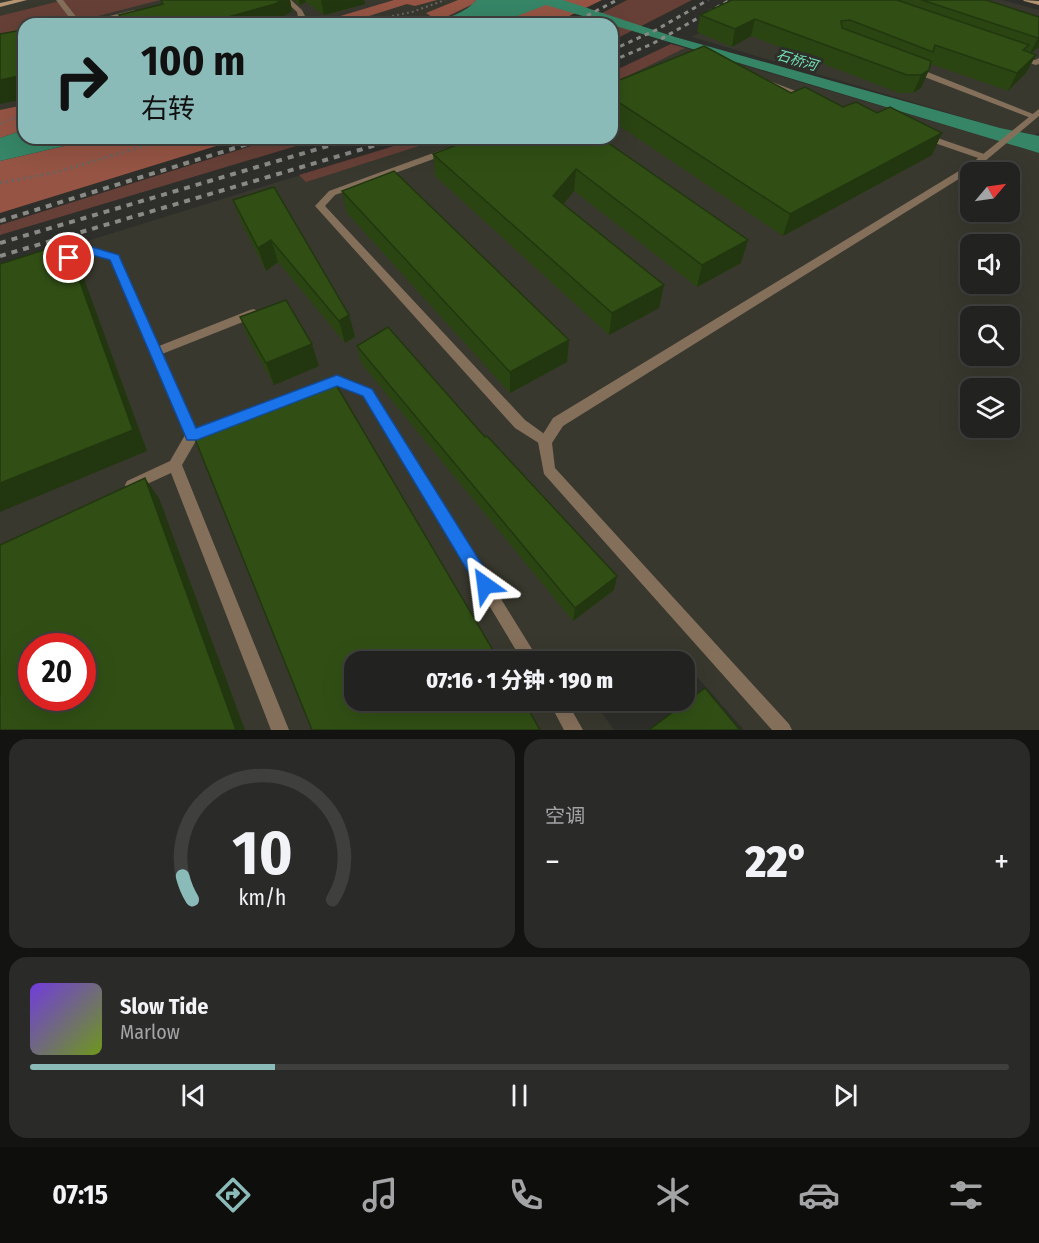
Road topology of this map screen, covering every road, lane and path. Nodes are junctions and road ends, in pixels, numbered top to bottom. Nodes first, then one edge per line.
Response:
1 (24, 0) edge
2 (59, 0) edge
3 (286, 0) edge
4 (445, 0) edge
5 (1026, 0) edge
6 (1039, 3) edge
7 (0, 5) edge
8 (146, 9) edge
9 (73, 18) edge
10 (109, 18) edge
11 (302, 18) edge
12 (382, 18) edge
13 (1014, 55) edge
14 (1039, 60) edge
15 (904, 66) edge
16 (755, 79) edge
17 (821, 101) edge
18 (1036, 114) edge
19 (18, 116) edge
20 (0, 124) edge
21 (919, 135) edge
22 (151, 144) edge
23 (460, 146) edge
24 (984, 157) junction
25 (0, 183) edge
26 (46, 264) edge
27 (266, 309) edge
28 (156, 352) junction
29 (192, 435) junction
30 (545, 442) junction
31 (175, 465) junction
32 (123, 489) edge
33 (525, 651) edge
34 (563, 711) edge
35 (280, 730) edge
36 (574, 730) edge
37 (783, 730) edge

1 - 7 street
2 - 9 street
3 - 11 street
4 - 12 path
5 - 6 street
8 - 10 street
13 - 14 street
15 - 18 street
16 - 17 street
18 - 24 street
19 - 20 path
21 - 24 street
22 - 25 path
23 - 30 street
24 - 30 street
26 - 28 street
27 - 28 street
28 - 29 street
29 - 31 street
29 - 33 street
30 - 37 street
31 - 32 street
31 - 35 street
34 - 36 street

